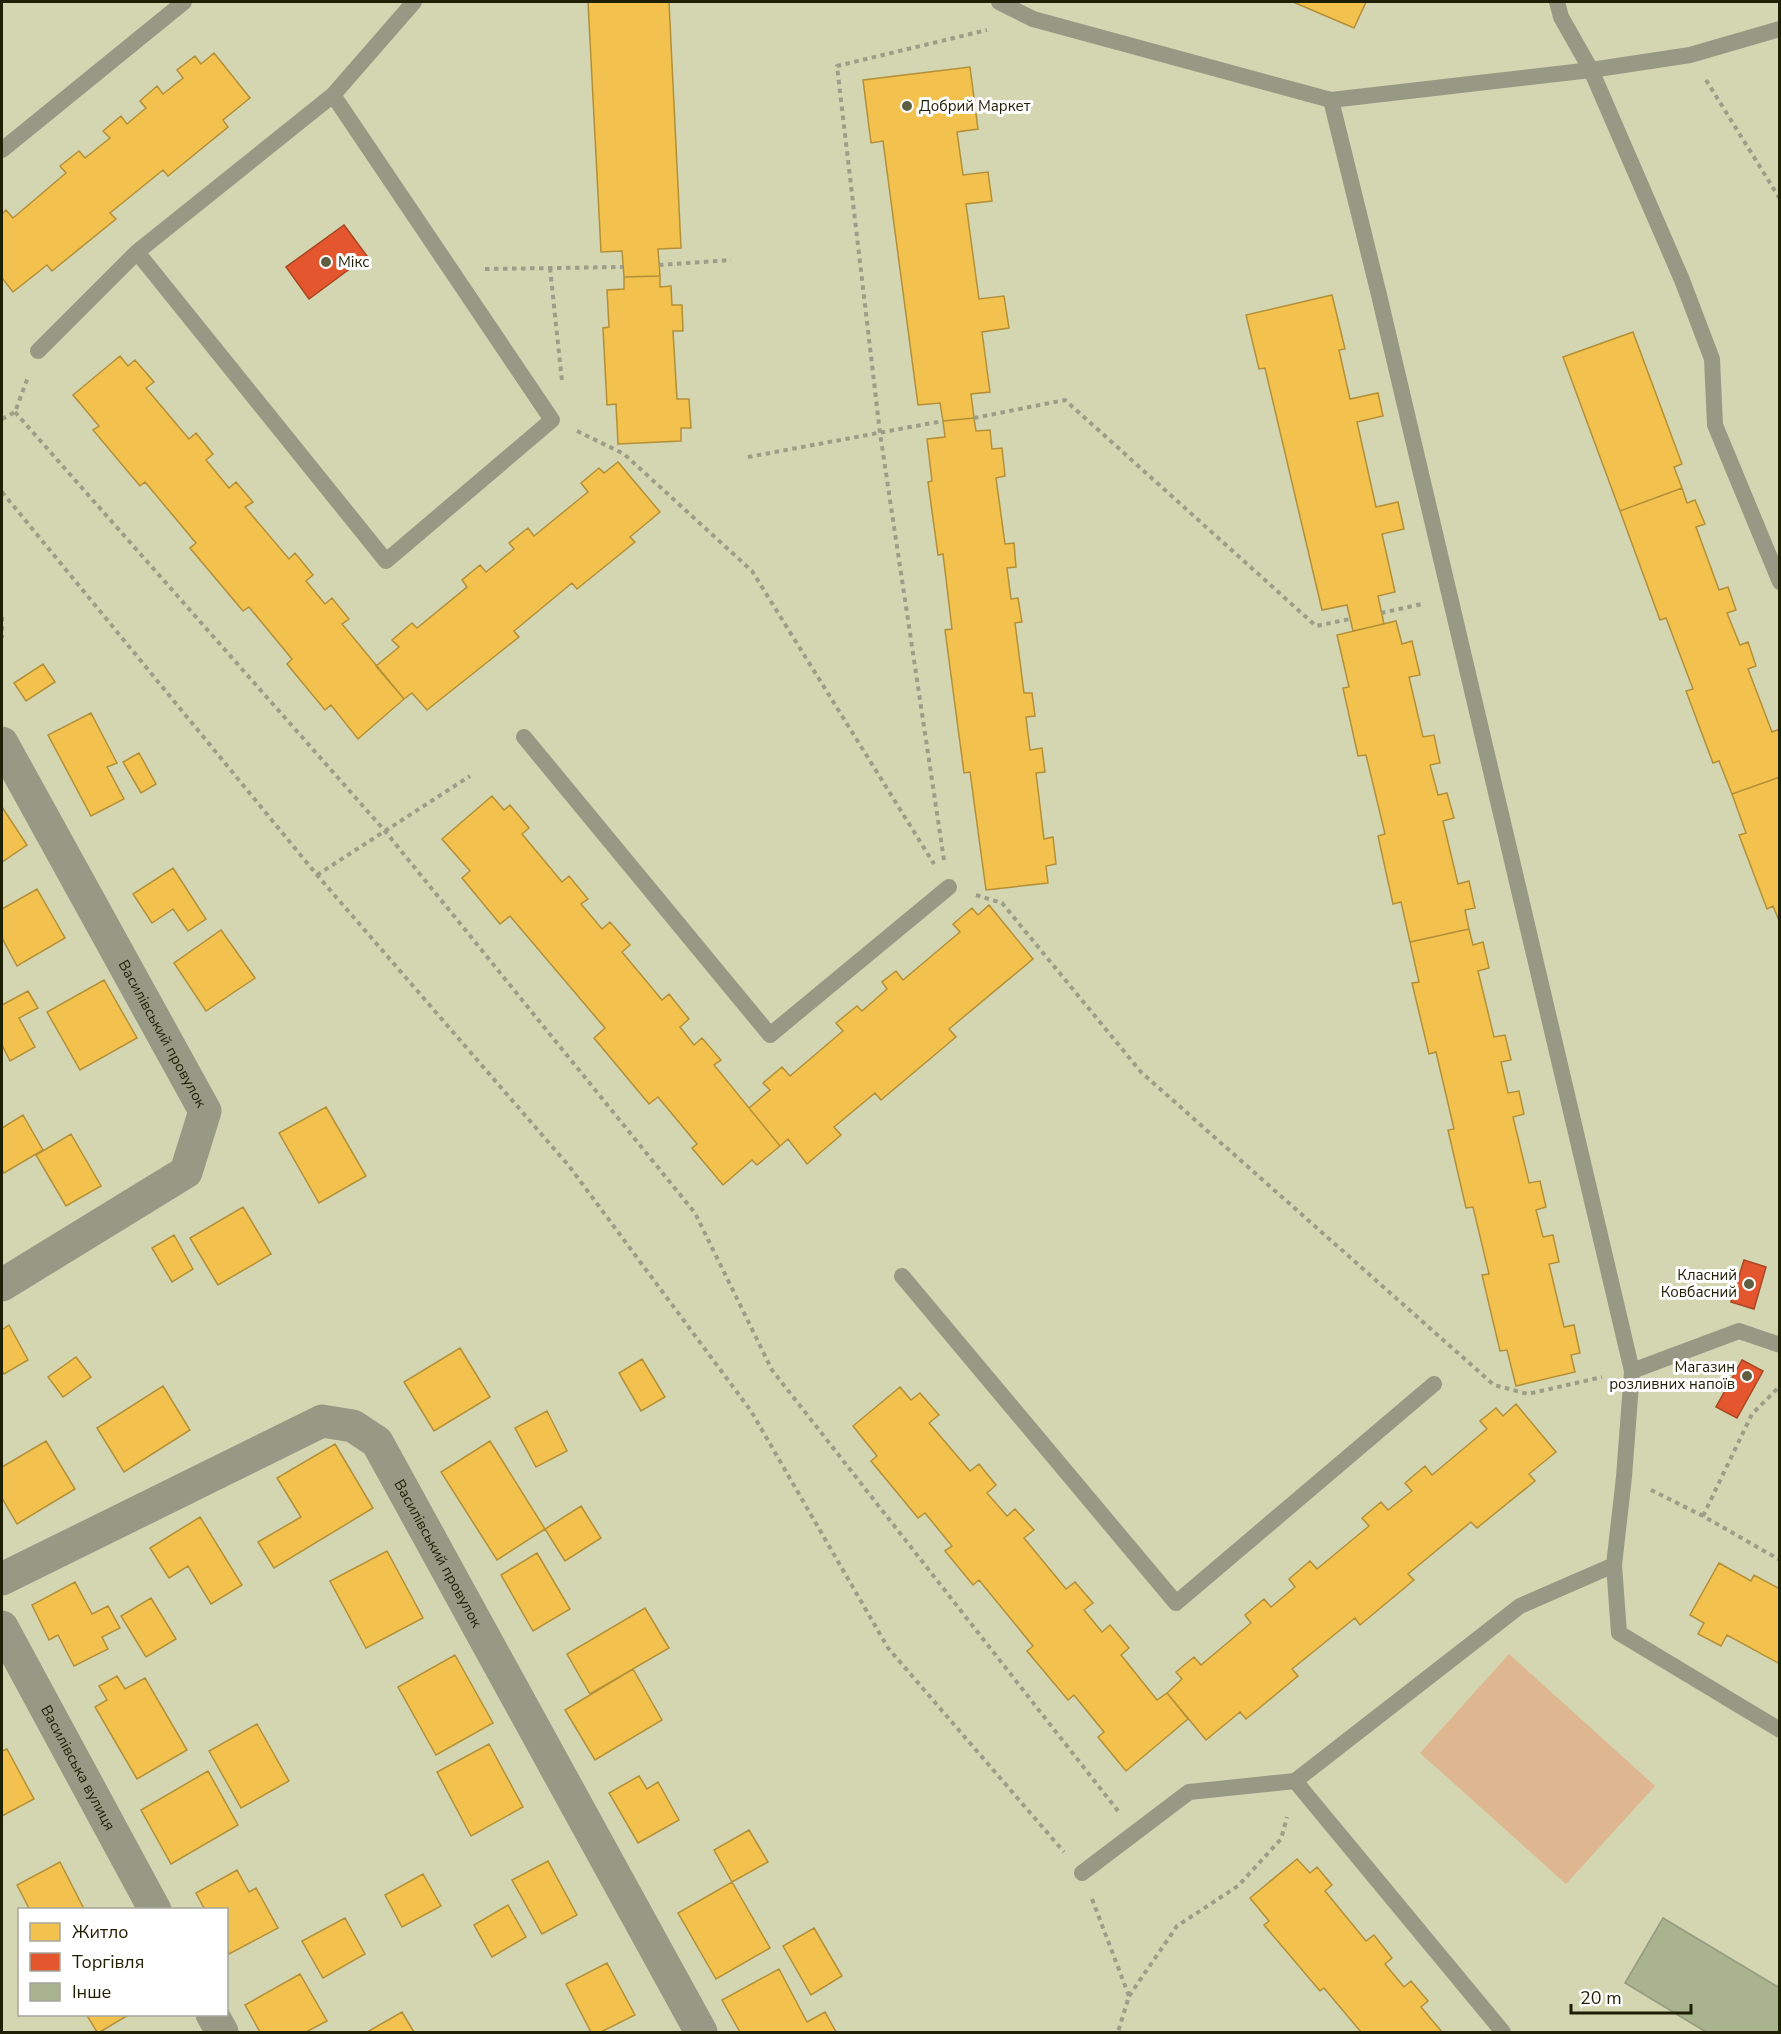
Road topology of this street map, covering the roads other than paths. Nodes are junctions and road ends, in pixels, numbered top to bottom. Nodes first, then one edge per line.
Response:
1 (184, 2) edge
2 (414, 2) edge
3 (999, 2) edge
4 (1557, 2) edge
5 (1779, 29) edge
6 (1591, 70) junction
7 (333, 95) junction
8 (1331, 100) junction
9 (2, 150) edge
10 (137, 252) junction
11 (38, 351) road end
12 (1779, 582) edge
13 (524, 737) dead end
14 (2, 743) edge
15 (949, 887) road end
16 (902, 1276) dead end
17 (2, 1285) edge
18 (1779, 1346) edge
19 (1632, 1371) junction
20 (1434, 1384) dead end
21 (1614, 1565) junction
22 (2, 1579) edge
23 (2, 1627) edge
24 (1779, 1730) edge
25 (1295, 1781) junction
26 (1082, 1873) road end
27 (154, 1908) edge
28 (213, 2016) edge
29 (222, 2032) edge
30 (701, 2032) edge
31 (1503, 2032) edge

1 - 9 lane
2 - 7 lane
3 - 8 lane
4 - 6 lane
5 - 6 lane
6 - 8 lane
6 - 12 lane
7 - 10 lane
7 - 10 lane
8 - 19 lane
10 - 11 lane
13 - 15 lane
14 - 17 street, Василівський провулок
16 - 20 lane
18 - 19 lane
19 - 21 lane
21 - 24 lane
21 - 25 lane
22 - 30 street, Василівський провулок
23 - 27 street, Василівська вулиця
25 - 26 lane
25 - 31 lane
28 - 29 street

